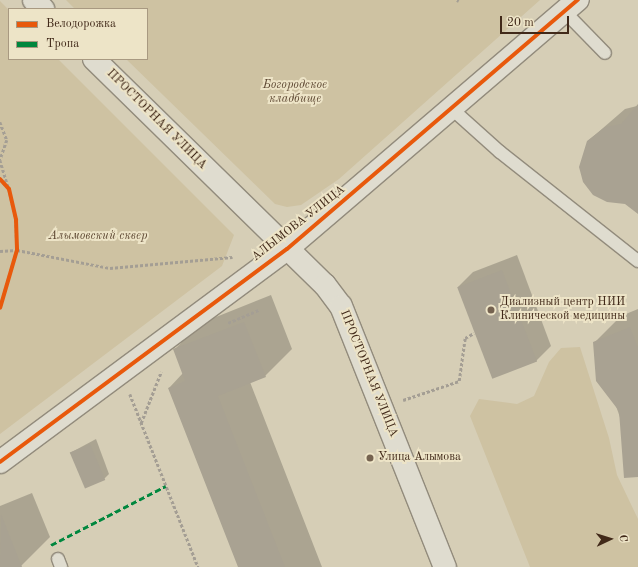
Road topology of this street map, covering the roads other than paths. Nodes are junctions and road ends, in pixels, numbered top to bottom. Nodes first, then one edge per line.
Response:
1 (34, 0) edge
2 (571, 6) edge
3 (42, 8) edge
4 (605, 52) dead end
5 (95, 60) edge
6 (452, 109) junction
7 (287, 249) junction
8 (638, 261) edge
9 (0, 462) edge
10 (445, 567) edge

1 - 3 street
2 - 4 lane
2 - 6 street, АЛЫМОВА УЛИЦА
5 - 7 street, ПРОСТОРНАЯ УЛИЦА
6 - 7 street, АЛЫМОВА УЛИЦА
6 - 8 lane
7 - 9 street, АЛЫМОВА УЛИЦА
7 - 10 street, ПРОСТОРНАЯ УЛИЦА

